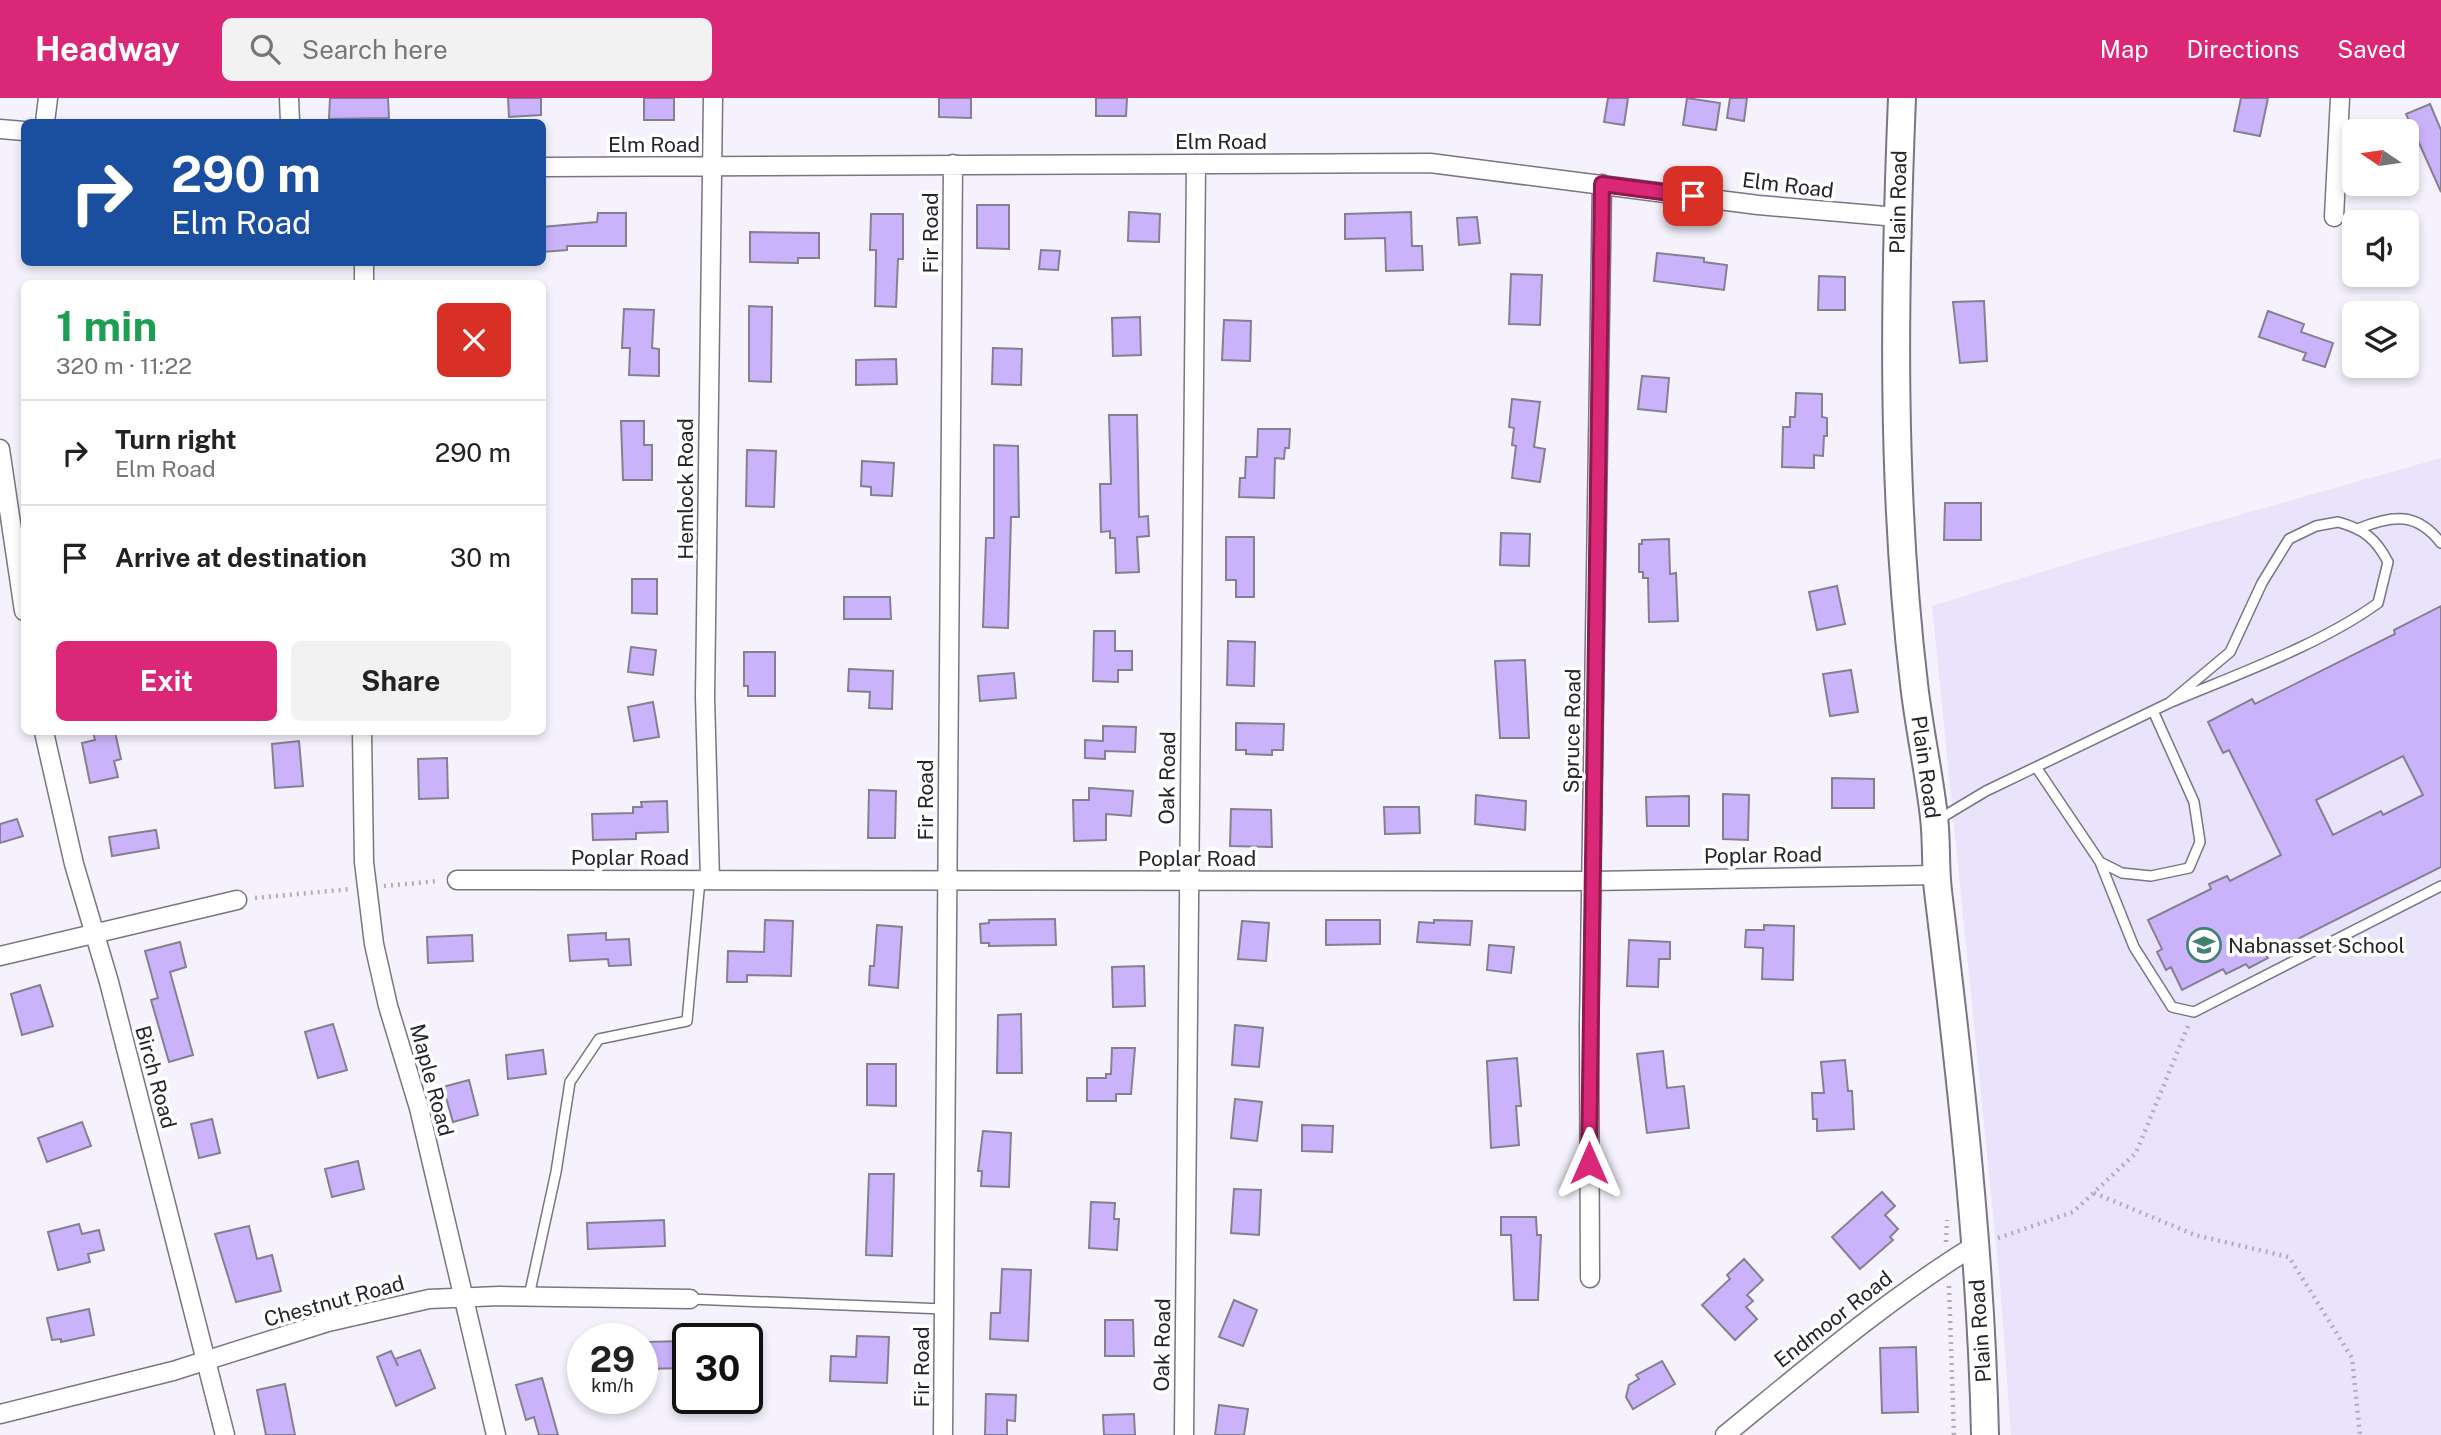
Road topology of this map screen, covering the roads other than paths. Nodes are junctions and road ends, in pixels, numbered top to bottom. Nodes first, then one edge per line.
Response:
1 (48, 98) edge
2 (289, 98) edge
3 (713, 98) edge
4 (1902, 98) edge
5 (2340, 98) edge
6 (45, 119) edge
7 (290, 119) edge
8 (0, 129) edge
9 (21, 131) edge
10 (953, 164) junction
11 (1196, 164) junction
12 (712, 166) junction
13 (546, 167) edge
14 (1602, 184) junction
15 (1897, 217) junction
16 (2334, 217) dead end
17 (0, 449) edge
18 (2360, 528) junction
19 (2441, 543) edge
20 (21, 591) edge
21 (2169, 703) junction
22 (2154, 713) junction
23 (45, 735) edge
24 (362, 735) edge
25 (2036, 766) junction
26 (1935, 821) junction
27 (2101, 862) junction
28 (1936, 875) junction
29 (457, 880) dead end
30 (705, 880) junction
31 (947, 880) junction
32 (1189, 881) junction
33 (1592, 881) junction
34 (2441, 886) edge
35 (237, 900) dead end
36 (94, 933) junction
37 (0, 956) edge
38 (1974, 1246) junction
39 (1590, 1278) dead end
40 (529, 1297) junction
41 (463, 1298) junction
42 (690, 1299) joint
43 (944, 1310) junction
44 (206, 1362) junction
45 (0, 1414) edge
46 (225, 1435) edge
47 (496, 1435) edge
48 (943, 1435) edge
49 (1184, 1435) edge
50 (1725, 1435) edge
51 (1985, 1435) edge

1 - 6 street
2 - 7 street
3 - 12 street, Hemlock Road
4 - 15 main road, Plain Road
5 - 16 street
8 - 9 street
10 - 11 street, Elm Road
10 - 12 street, Elm Road
10 - 31 street, Fir Road
11 - 14 street, Elm Road
11 - 32 street, Oak Road
12 - 13 street, Elm Road
12 - 30 street, Hemlock Road
14 - 15 street, Elm Road
14 - 33 street, Spruce Road
15 - 26 main road, Plain Road
17 - 20 street
18 - 19 lane
18 - 21 lane
18 - 21 lane
21 - 22 lane
22 - 25 lane
22 - 27 lane
23 - 36 street, Birch Road
24 - 41 street, Maple Road
25 - 26 lane
25 - 27 lane
26 - 28 main road, Plain Road
27 - 34 lane
28 - 33 street, Poplar Road
28 - 38 main road, Plain Road
29 - 30 street, Poplar Road
30 - 31 street, Poplar Road
30 - 40 lane
31 - 32 street, Poplar Road
31 - 43 street, Fir Road
32 - 33 street, Poplar Road
32 - 49 street, Oak Road
33 - 39 street, Spruce Road
35 - 36 street
36 - 37 street
36 - 44 street, Birch Road
38 - 50 street, Endmoor Road
38 - 51 main road, Plain Road
40 - 41 street, Chestnut Road
40 - 42 street, Chestnut Road
41 - 44 street, Chestnut Road
41 - 47 street, Maple Road
42 - 43 lane
43 - 48 street, Fir Road
44 - 45 street, Chestnut Road
44 - 46 street, Birch Road

